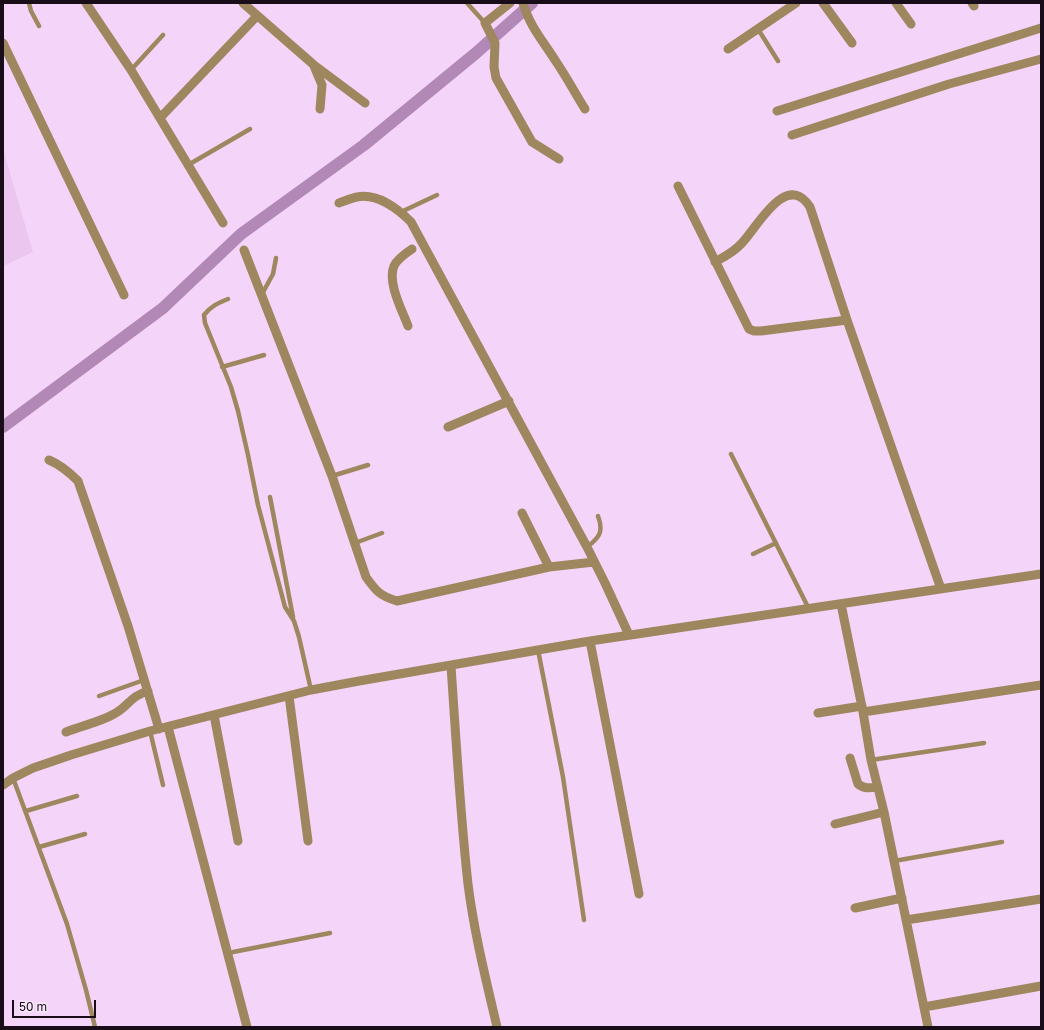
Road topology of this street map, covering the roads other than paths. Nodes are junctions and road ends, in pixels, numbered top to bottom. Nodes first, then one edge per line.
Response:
1 (29, 3) edge
2 (86, 3) edge
3 (243, 3) edge
4 (467, 3) edge
5 (510, 3) edge
6 (523, 3) edge
7 (796, 3) edge
8 (823, 3) edge
9 (896, 3) edge
10 (257, 16) junction
11 (911, 24) dead end
12 (39, 26) dead end
13 (486, 27) junction
14 (1041, 28) edge
15 (758, 29) junction
16 (163, 36) dead end
17 (3, 43) edge
18 (852, 43) dead end
19 (728, 49) dead end
20 (1041, 59) edge
21 (778, 61) dead end
22 (314, 65) junction
23 (131, 70) junction
24 (365, 103) dead end
25 (320, 108) dead end
26 (585, 109) dead end
27 (777, 111) dead end
28 (160, 118) junction
29 (250, 129) dead end
30 (792, 135) dead end
31 (559, 159) dead end
32 (188, 165) junction
33 (678, 186) dead end
34 (437, 195) dead end
35 (339, 203) dead end
36 (401, 212) junction
37 (223, 223) dead end
38 (418, 247) junction
39 (244, 250) dead end
40 (276, 258) dead end
41 (716, 262) junction
42 (124, 294) dead end
43 (262, 294) junction
44 (228, 299) dead end
45 (847, 320) junction
46 (408, 326) dead end
47 (264, 354) dead end
48 (222, 367) junction
49 (509, 402) junction
50 (448, 427) dead end
51 (731, 454) dead end
52 (49, 460) dead end
53 (368, 466) dead end
54 (332, 476) junction
55 (270, 497) dead end
56 (522, 513) dead end
57 (598, 516) dead end
58 (382, 534) dead end
59 (354, 543) junction
60 (776, 543) junction
61 (587, 547) junction
62 (753, 554) dead end
63 (594, 562) junction
64 (549, 567) junction
65 (1041, 574) edge
66 (940, 589) junction
67 (841, 604) junction
68 (809, 609) junction
69 (294, 621) junction
70 (629, 635) junction
71 (590, 641) junction
72 (538, 649) junction
73 (451, 666) junction
74 (144, 680) junction
75 (1041, 685) edge
76 (311, 690) junction
77 (148, 691) junction
78 (98, 696) dead end
79 (289, 696) junction
80 (862, 709) junction
81 (818, 713) dead end
82 (214, 715) junction
83 (159, 729) junction
84 (66, 732) dead end
85 (984, 743) dead end
86 (850, 758) dead end
87 (871, 760) junction
88 (13, 778) junction
89 (3, 785) edge
90 (163, 785) dead end
91 (878, 787) junction
92 (77, 796) dead end
93 (26, 811) junction
94 (884, 812) junction
95 (835, 824) dead end
96 (85, 834) dead end
97 (238, 841) dead end
98 (308, 841) dead end
99 (1002, 842) dead end
100 (39, 847) junction
101 (894, 861) junction
102 (639, 894) dead end
103 (902, 898) junction
104 (1041, 899) edge
105 (855, 908) dead end
106 (584, 920) dead end
107 (906, 920) junction
108 (330, 933) dead end
109 (228, 953) junction
110 (1041, 986) edge
111 (924, 1007) junction
112 (95, 1027) edge
113 (247, 1027) edge
114 (498, 1027) edge
115 (928, 1027) edge

1 - 12 lane
2 - 23 street
3 - 10 street
4 - 13 lane
5 - 13 street
6 - 26 street
7 - 15 street
8 - 18 street
9 - 11 street
10 - 22 street
10 - 28 street
13 - 31 street
14 - 27 street
15 - 19 street
15 - 21 lane
16 - 23 lane
17 - 42 street
20 - 30 street
22 - 24 street
22 - 25 street
23 - 28 street
28 - 32 street
29 - 32 lane
32 - 37 street
33 - 41 street
34 - 36 lane
35 - 36 street
36 - 38 street
38 - 46 street
38 - 49 street
39 - 43 street
40 - 43 lane
41 - 45 street
41 - 45 street
43 - 54 street
44 - 48 lane
45 - 66 street
47 - 48 lane
48 - 69 lane
49 - 50 street
49 - 61 street
51 - 60 lane
52 - 74 street
53 - 54 lane
54 - 59 street
55 - 69 lane
56 - 64 street
57 - 61 lane
58 - 59 lane
59 - 64 street
60 - 62 lane
60 - 68 lane
61 - 63 street
63 - 64 street
63 - 70 street
65 - 66 street
66 - 67 street
67 - 68 street
67 - 80 street
68 - 70 street
69 - 76 lane
70 - 71 street
71 - 72 street
71 - 102 street
72 - 73 street
72 - 106 lane
73 - 76 street
73 - 114 street
74 - 77 street
74 - 78 lane
75 - 80 street
76 - 79 street
77 - 83 street
77 - 84 street
79 - 82 street
79 - 98 street
80 - 81 street
80 - 87 street
82 - 83 street
82 - 97 street
83 - 88 street
83 - 90 lane
83 - 109 street
85 - 87 lane
86 - 91 street
87 - 91 street
88 - 89 street
88 - 93 lane
91 - 94 street
92 - 93 lane
93 - 100 lane
94 - 95 street
94 - 101 street
96 - 100 lane
99 - 101 lane
100 - 112 lane
101 - 103 street
103 - 105 street
103 - 107 street
104 - 107 street
107 - 111 street
108 - 109 lane
109 - 113 street
110 - 111 street
111 - 115 street

